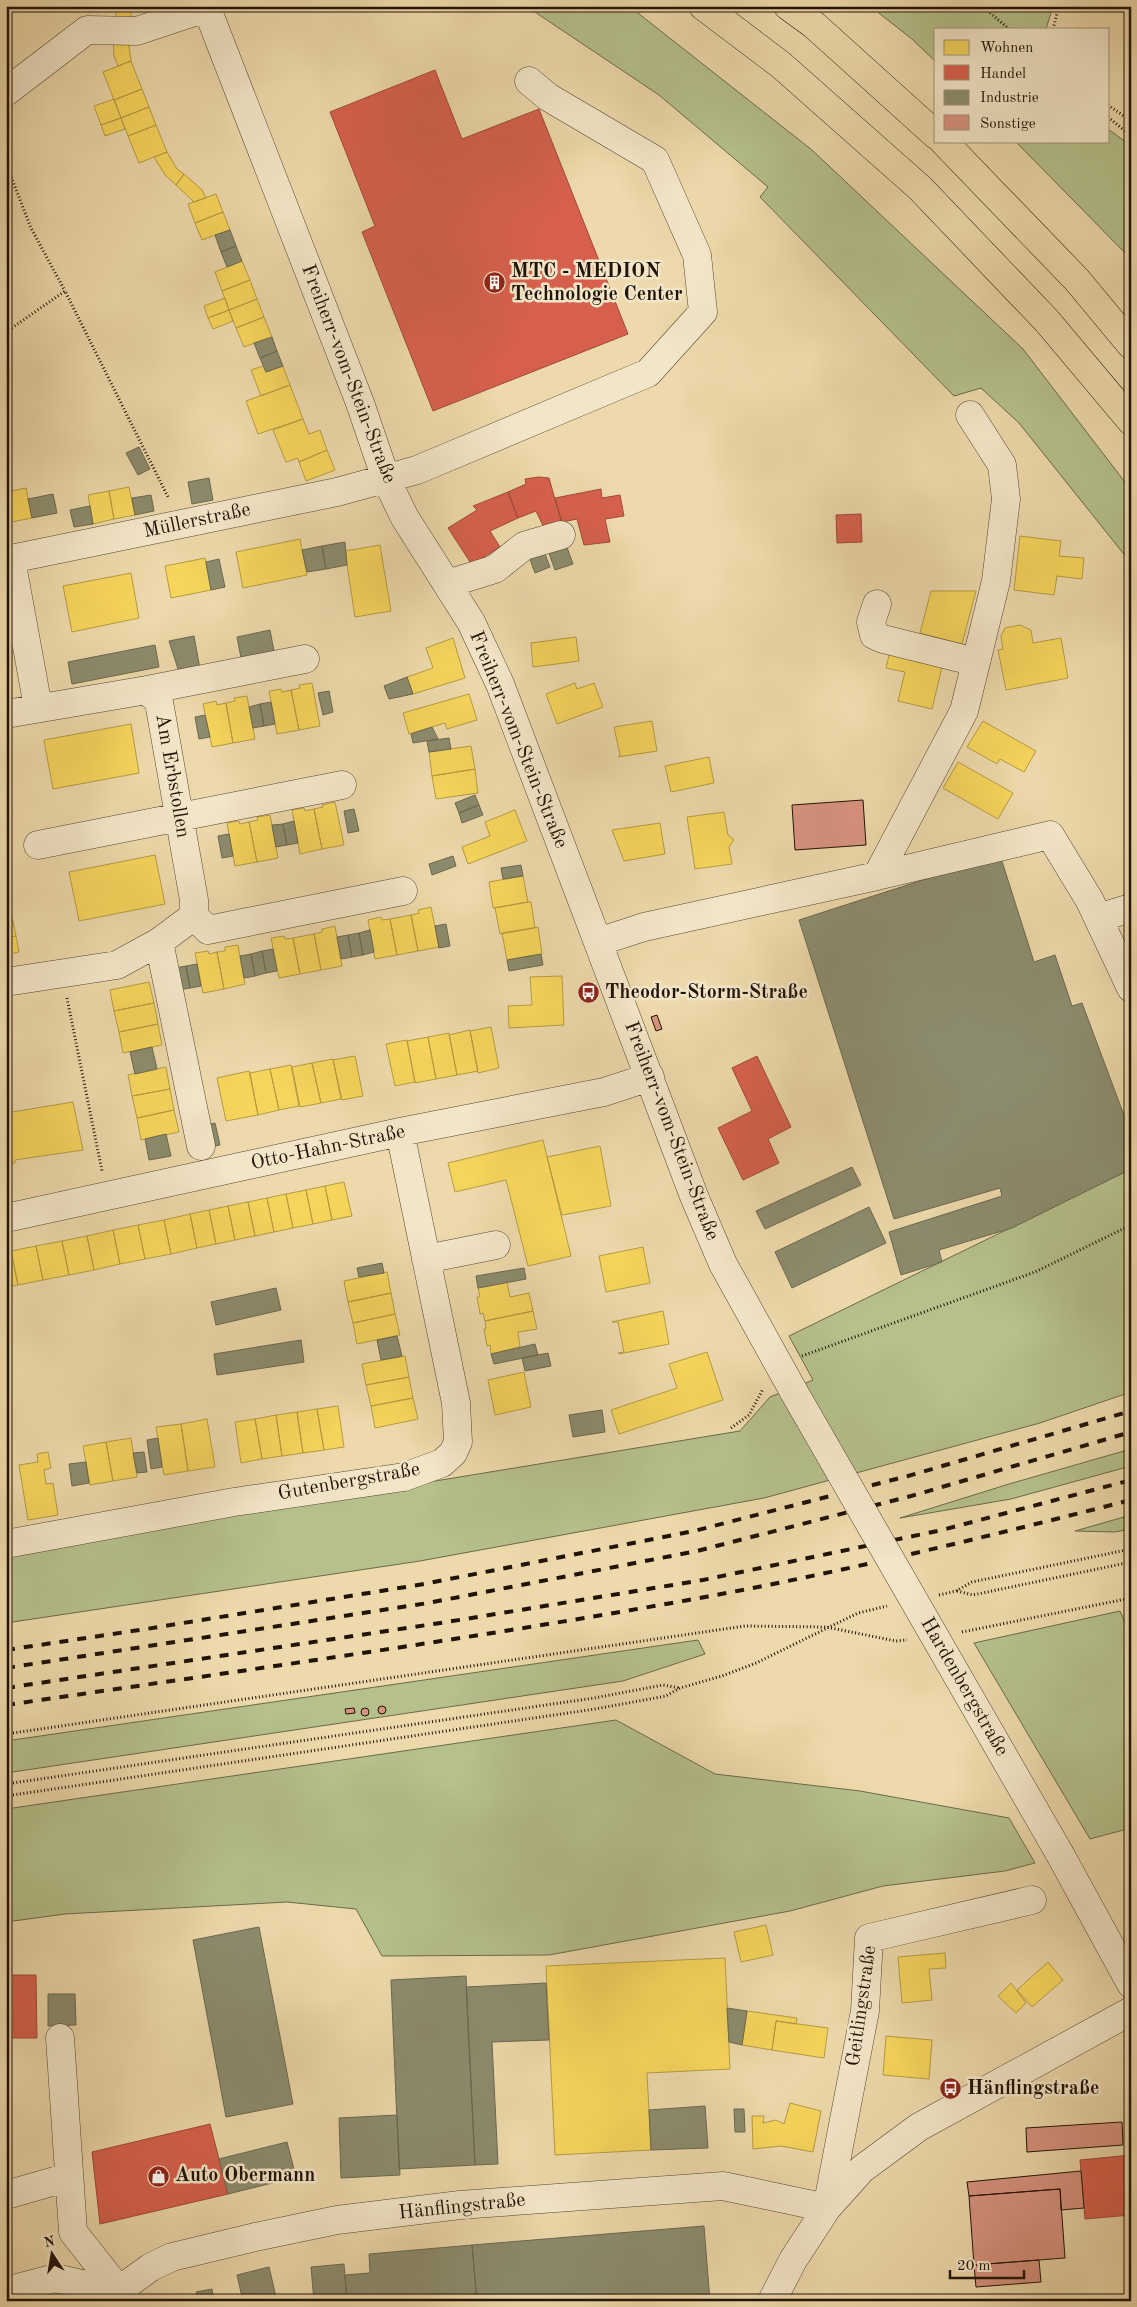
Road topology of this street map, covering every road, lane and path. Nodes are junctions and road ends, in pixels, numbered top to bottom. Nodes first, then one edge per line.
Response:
1 (703, 6) edge
2 (788, 6) edge
3 (982, 6) edge
4 (1059, 6) edge
5 (206, 7) edge
6 (1008, 28) edge
7 (1053, 28) edge
8 (529, 81) dead end
9 (6, 92) edge
10 (1110, 106) edge
11 (1110, 119) edge
12 (1131, 121) edge
13 (934, 133) edge
14 (1131, 136) edge
15 (944, 142) edge
16 (6, 164) edge
17 (65, 291) junction
18 (6, 332) edge
19 (1131, 345) edge
20 (970, 415) dead end
21 (1131, 422) edge
22 (386, 479) junction
23 (182, 524) junction
24 (561, 535) dead end
25 (8, 560) edge
26 (447, 584) junction
27 (876, 604) dead end
28 (305, 659) dead end
29 (976, 662) junction
30 (147, 690) junction
31 (38, 707) junction
32 (6, 714) edge
33 (342, 785) dead end
34 (178, 817) junction
35 (38, 845) dead end
36 (877, 876) junction
37 (402, 891) dead end
38 (1131, 908) edge
39 (194, 916) junction
40 (1098, 918) junction
41 (159, 942) junction
42 (598, 942) junction
43 (62, 973) junction
44 (6, 982) edge
45 (1131, 988) edge
46 (650, 1077) junction
47 (400, 1132) junction
48 (201, 1146) dead end
49 (107, 1196) junction
50 (6, 1218) edge
51 (1131, 1224) edge
52 (496, 1245) dead end
53 (426, 1259) junction
54 (779, 1365) junction
55 (794, 1392) joint
56 (731, 1428) dead end
57 (6, 1544) edge
58 (1131, 1549) edge
59 (1131, 1562) edge
60 (956, 1591) junction
61 (930, 1597) dead end
62 (1131, 1598) edge
63 (894, 1604) dead end
64 (826, 1627) junction
65 (960, 1632) dead end
66 (914, 1639) dead end
67 (680, 1688) junction
68 (6, 1734) edge
69 (6, 1784) edge
70 (6, 1796) edge
71 (1032, 1900) dead end
72 (1131, 1984) edge
73 (1131, 2011) edge
74 (60, 2038) dead end
75 (69, 2176) junction
76 (6, 2195) edge
77 (827, 2208) junction
78 (6, 2291) edge
79 (119, 2297) edge
80 (772, 2301) edge

1 - 21 highway
2 - 13 highway
3 - 6 path
4 - 7 path
5 - 9 street
5 - 22 street, Freiherr-vom-Stein-Straße
8 - 22 street, Müllerstraße
10 - 12 path
11 - 14 path
15 - 19 highway
16 - 17 path
17 - 18 path
17 - 23 path
20 - 29 street
22 - 23 street, Müllerstraße
22 - 26 street, Freiherr-vom-Stein-Straße
23 - 25 street, Müllerstraße
24 - 26 street
25 - 31 street
26 - 42 street, Freiherr-vom-Stein-Straße
27 - 29 street
28 - 30 street
29 - 36 street
30 - 31 street, Am Erbstollen
30 - 34 street, Am Erbstollen
31 - 32 street, Am Erbstollen
33 - 34 street
34 - 35 street
34 - 39 street, Am Erbstollen
36 - 40 street
36 - 42 street
37 - 39 street
38 - 40 street
39 - 41 street
40 - 45 street
41 - 43 street
41 - 48 street
42 - 46 street, Freiherr-vom-Stein-Straße
43 - 44 street
43 - 49 path
46 - 47 street, Otto-Hahn-Straße
46 - 54 street, Freiherr-vom-Stein-Straße
47 - 49 street, Otto-Hahn-Straße
47 - 53 street, Gutenbergstraße
49 - 50 street, Otto-Hahn-Straße
51 - 54 path
52 - 53 street
53 - 57 street, Gutenbergstraße
54 - 55 street, Freiherr-vom-Stein-Straße
54 - 56 path
55 - 72 street, Hardenbergstraße, bridge
58 - 60 path
59 - 60 path
60 - 61 path
62 - 65 path
63 - 64 path
64 - 66 path
64 - 67 path
64 - 68 path
67 - 69 path
67 - 70 path
71 - 77 street, Geitlingstraße
73 - 77 street, Geitlingstraße
74 - 75 street
75 - 76 street
75 - 79 street
77 - 79 street, Hänflingstraße
77 - 80 street, Geitlingstraße
78 - 79 street

